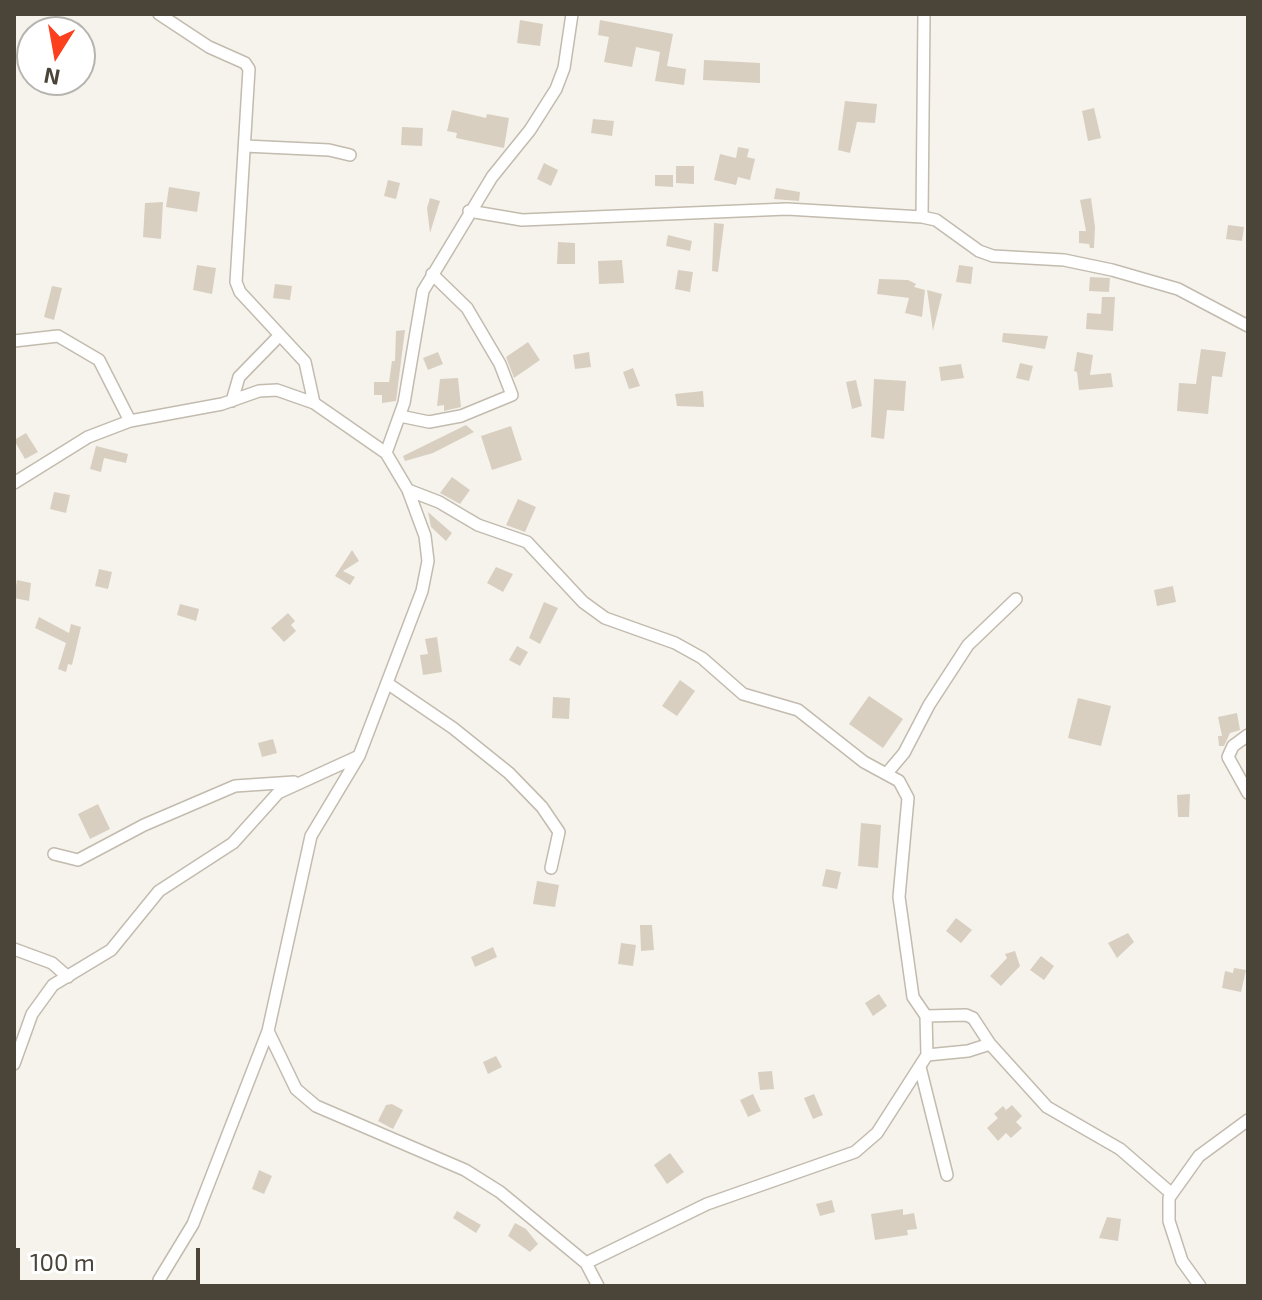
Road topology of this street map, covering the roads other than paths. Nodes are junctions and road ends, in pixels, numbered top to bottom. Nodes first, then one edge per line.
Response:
1 (159, 14) edge
2 (572, 14) edge
3 (924, 14) edge
4 (245, 146) junction
5 (350, 155) dead end
6 (469, 211) junction
7 (922, 217) junction
8 (432, 274) junction
9 (1248, 326) edge
10 (279, 336) junction
11 (14, 341) edge
12 (232, 401) junction
13 (314, 403) junction
14 (400, 416) junction
15 (130, 421) junction
16 (386, 453) junction
17 (14, 483) edge
18 (408, 490) junction
19 (1016, 599) dead end
20 (387, 683) junction
21 (1248, 735) edge
22 (359, 756) junction
23 (887, 773) junction
24 (299, 782) junction
25 (1248, 793) edge
26 (54, 854) dead end
27 (551, 868) dead end
28 (14, 949) edge
29 (68, 977) junction
30 (926, 1016) junction
31 (268, 1031) junction
32 (990, 1044) junction
33 (927, 1055) junction
34 (14, 1064) edge
35 (920, 1067) junction
36 (1248, 1120) edge
37 (947, 1175) dead end
38 (1172, 1194) junction
39 (586, 1263) junction
40 (159, 1280) dead end
41 (598, 1286) edge
42 (1200, 1286) edge

1 - 4 street
2 - 6 street
3 - 7 street
4 - 5 street
4 - 10 street
6 - 7 street
6 - 8 street
7 - 9 street
8 - 14 street
8 - 14 street
10 - 12 street
10 - 13 street
11 - 15 street
12 - 13 street
12 - 15 street
13 - 16 street
14 - 16 street
15 - 17 street
16 - 18 street
18 - 20 street
18 - 23 street
19 - 23 street
20 - 22 street
20 - 27 street
21 - 25 street
22 - 24 street
22 - 31 street
23 - 30 street
24 - 26 street
24 - 29 street
28 - 29 street
29 - 34 street
30 - 32 street
30 - 33 street
31 - 39 street
31 - 40 street
32 - 33 street
32 - 38 street
33 - 35 street
35 - 37 street
35 - 39 street
36 - 38 street
38 - 42 street
39 - 41 street

